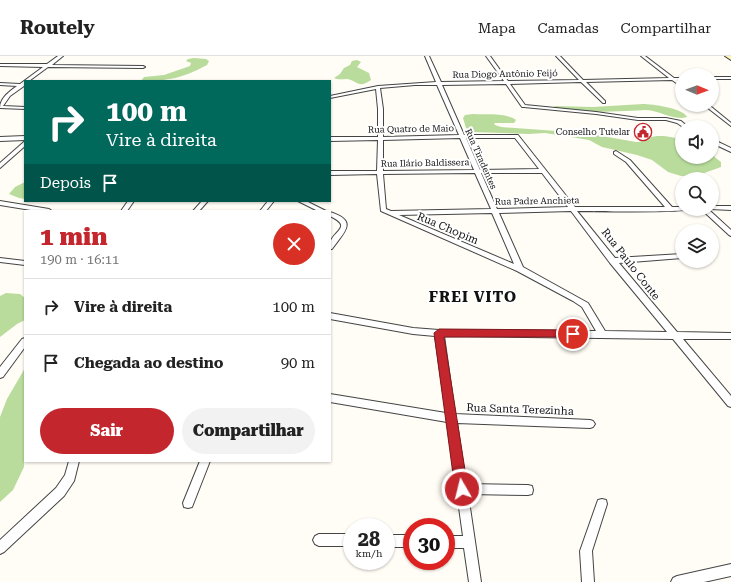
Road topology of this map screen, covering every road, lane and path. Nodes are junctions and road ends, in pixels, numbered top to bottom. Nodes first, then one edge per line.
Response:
1 (61, 56) edge
2 (427, 56) edge
3 (488, 56) edge
4 (558, 56) edge
5 (643, 56) edge
6 (728, 56) edge
7 (731, 58) edge
8 (0, 65) edge
9 (46, 66) junction
10 (143, 67) dead end
11 (719, 78) edge
12 (731, 78) edge
13 (674, 79) joint
14 (29, 80) edge
15 (580, 81) junction
16 (507, 82) junction
17 (24, 83) edge
18 (439, 83) junction
19 (0, 84) edge
20 (24, 84) edge
21 (378, 87) junction
22 (331, 97) edge
23 (603, 102) dead end
24 (0, 107) edge
25 (24, 108) edge
26 (715, 112) edge
27 (675, 121) edge
28 (731, 125) edge
29 (461, 136) junction
30 (516, 136) joint
31 (24, 138) edge
32 (382, 138) junction
33 (331, 139) edge
34 (0, 140) edge
35 (24, 144) edge
36 (719, 144) edge
37 (731, 150) edge
38 (616, 153) dead end
39 (0, 166) edge
40 (544, 171) junction
41 (477, 172) junction
42 (331, 173) edge
43 (380, 173) junction
44 (204, 202) edge
45 (270, 202) edge
46 (303, 202) edge
47 (0, 203) edge
48 (719, 208) edge
49 (731, 208) edge
50 (574, 209) junction
51 (43, 210) edge
52 (197, 210) edge
53 (264, 210) edge
54 (321, 210) edge
55 (671, 210) junction
56 (675, 210) edge
57 (494, 211) junction
58 (388, 213) junction
59 (331, 214) edge
60 (712, 216) edge
61 (731, 234) edge
62 (331, 246) edge
63 (675, 257) edge
64 (0, 260) edge
65 (613, 261) junction
66 (24, 263) edge
67 (520, 269) junction
68 (331, 316) edge
69 (439, 333) junction
70 (602, 334) junction
71 (674, 335) junction
72 (731, 336) edge
73 (24, 342) edge
74 (0, 374) edge
75 (331, 398) edge
76 (731, 403) edge
77 (451, 418) junction
78 (590, 424) dead end
79 (74, 462) edge
80 (205, 462) edge
81 (462, 489) junction
82 (528, 490) dead end
83 (188, 503) dead end
84 (602, 504) dead end
85 (319, 540) dead end
86 (343, 540) edge
87 (455, 542) edge
88 (469, 542) junction
89 (0, 548) edge
90 (731, 570) edge
91 (711, 578) edge
92 (475, 582) edge
93 (588, 582) edge
94 (677, 582) edge

1 - 9 street
2 - 18 street, Rua Tiradentes
3 - 16 street
4 - 15 street
5 - 13 street
6 - 7 street
8 - 9 street
9 - 10 street
9 - 14 street
11 - 12 street
13 - 15 street, Rua Diogo Antônio Feijó
15 - 16 street, Rua Diogo Antônio Feijó
15 - 23 street
16 - 18 street, Rua Diogo Antônio Feijó
16 - 27 street
17 - 19 street
18 - 21 street, Rua Diogo Antônio Feijó
18 - 29 street, Rua Tiradentes
20 - 24 street
21 - 22 street, Rua Diogo Antônio Feijó
21 - 32 street
24 - 25 street
26 - 28 street
29 - 30 street, Rua Quatro de Maio
29 - 32 street, Rua Quatro de Maio
29 - 41 street, Rua Tiradentes
30 - 40 street, Rua Paulo Conte
31 - 34 street
32 - 33 street, Rua Quatro de Maio
32 - 43 street
35 - 39 street
36 - 37 street
38 - 55 street
40 - 41 street, Rua Ilário Baldissera
40 - 50 street, Rua Paulo Conte
41 - 43 street, Rua Ilário Baldissera
41 - 57 street, Rua Tiradentes
42 - 43 street, Rua Ilário Baldissera
43 - 58 street
44 - 52 street
45 - 53 street
46 - 54 street
47 - 51 street
48 - 49 street
50 - 55 street, Rua Padre Anchieta
50 - 57 street, Rua Padre Anchieta
50 - 65 street, Rua Paulo Conte
55 - 56 street, Rua Padre Anchieta
57 - 58 street, Rua Padre Anchieta
57 - 67 street, Rua Tiradentes
58 - 67 street, Rua Chopim
59 - 62 street
60 - 61 street
63 - 65 street
64 - 66 street
65 - 71 street, Rua Paulo Conte
67 - 70 street, Rua Chopim
68 - 69 street
69 - 70 street
69 - 77 street
70 - 71 street
71 - 72 street
71 - 76 street, Rua Paulo Conte
73 - 74 street
75 - 77 street, Rua Santa Terezinha
77 - 78 street, Rua Santa Terezinha
77 - 81 street
79 - 89 street
80 - 83 street
81 - 82 street
81 - 88 street
84 - 93 street
85 - 86 street
87 - 88 street
88 - 92 street
90 - 91 street
91 - 94 street

